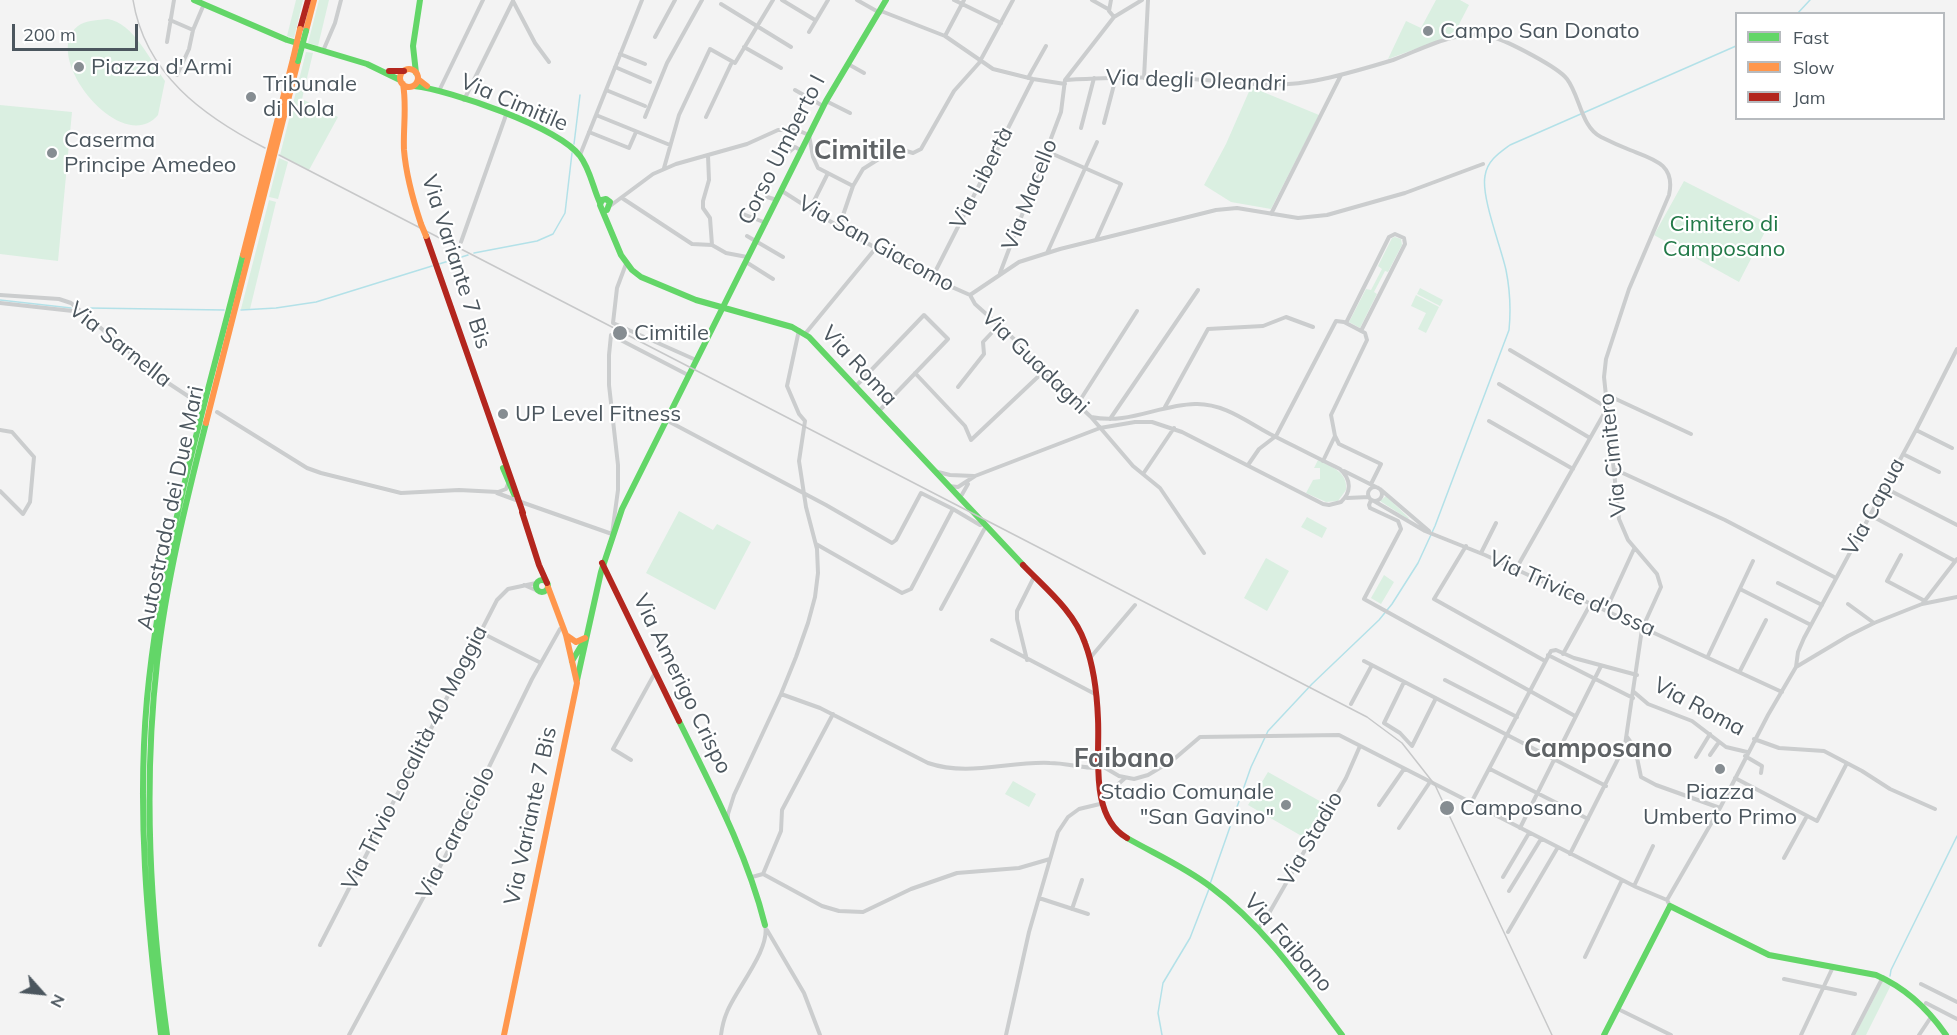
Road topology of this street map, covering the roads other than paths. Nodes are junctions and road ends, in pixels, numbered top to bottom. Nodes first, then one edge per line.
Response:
1 (174, 0) edge
2 (308, 0) edge
3 (314, 0) edge
4 (341, 0) edge
5 (420, 0) edge
6 (483, 0) edge
7 (642, 0) edge
8 (675, 0) edge
9 (702, 0) edge
10 (773, 0) edge
11 (782, 0) edge
12 (828, 0) edge
13 (857, 0) edge
14 (886, 0) edge
15 (954, 0) edge
16 (1006, 0) edge
17 (1092, 0) edge
18 (1111, 0) edge
19 (1131, 0) edge
20 (1142, 0) edge
21 (1148, 0) edge
22 (512, 1) edge
23 (1012, 1) edge
24 (199, 2) edge
25 (963, 2) edge
26 (721, 4) dead end
27 (1127, 8) junction
28 (1108, 9) junction
29 (880, 12) junction
30 (1114, 17) junction
31 (815, 20) junction
32 (170, 21) junction
33 (1001, 23) junction
34 (757, 26) junction
35 (193, 30) junction
36 (303, 30) junction
37 (809, 32) dead end
38 (945, 36) junction
39 (655, 37) dead end
40 (166, 42) dead end
41 (744, 46) junction
42 (1046, 46) dead end
43 (791, 47) dead end
44 (413, 49) junction
45 (323, 51) junction
46 (620, 54) junction
47 (296, 60) junction
48 (980, 61) junction
49 (549, 62) dead end
50 (733, 62) junction
51 (645, 64) dead end
52 (847, 64) junction
53 (615, 67) junction
54 (781, 68) dead end
55 (381, 69) junction
56 (405, 71) junction
57 (864, 73) dead end
58 (1341, 74) junction
59 (177, 75) dead end
60 (417, 76) junction
61 (1116, 77) junction
62 (1030, 78) junction
63 (1094, 78) junction
64 (1144, 78) junction
65 (402, 82) junction
66 (650, 82) dead end
67 (1065, 82) junction
68 (413, 86) junction
69 (431, 88) junction
70 (606, 90) junction
71 (795, 90) dead end
72 (439, 91) junction
73 (464, 100) junction
74 (824, 103) junction
75 (645, 106) dead end
76 (405, 108) junction
77 (850, 113) dead end
78 (506, 115) junction
79 (596, 115) junction
80 (645, 117) dead end
81 (706, 117) dead end
82 (1586, 121) joint
83 (1104, 123) dead end
84 (1081, 128) dead end
85 (589, 132) junction
86 (636, 132) junction
87 (809, 135) junction
88 (1097, 142) dead end
89 (670, 145) junction
90 (802, 151) junction
91 (1046, 151) junction
92 (789, 152) dead end
93 (580, 155) junction
94 (708, 156) junction
95 (1483, 164) dead end
96 (663, 169) junction
97 (1085, 169) junction
98 (828, 173) junction
99 (853, 186) junction
100 (782, 191) junction
101 (767, 197) dead end
102 (620, 199) junction
103 (777, 200) junction
104 (606, 205) junction
105 (810, 209) junction
106 (743, 214) dead end
107 (1271, 214) junction
108 (766, 223) junction
109 (839, 226) junction
110 (747, 236) dead end
111 (757, 240) junction
112 (1096, 240) junction
113 (461, 242) dead end
114 (712, 245) junction
115 (875, 249) junction
116 (1047, 254) junction
117 (783, 257) dead end
118 (746, 259) junction
119 (626, 264) junction
120 (1000, 274) junction
121 (932, 278) junction
122 (773, 279) dead end
123 (1198, 290) dead end
124 (0, 295) edge
125 (970, 295) junction
126 (0, 303) edge
127 (722, 308) junction
128 (1137, 311) dead end
129 (82, 312) junction
130 (1346, 323) junction
131 (999, 325) junction
132 (1313, 327) dead end
133 (1361, 331) junction
134 (802, 332) junction
135 (1957, 349) edge
136 (1510, 350) dead end
137 (696, 360) junction
138 (1043, 372) junction
139 (915, 373) junction
140 (688, 375) junction
141 (1499, 384) dead end
142 (855, 387) junction
143 (958, 387) dead end
144 (1605, 394) junction
145 (200, 404) dead end
146 (1077, 405) junction
147 (1165, 408) junction
148 (1607, 409) junction
149 (217, 412) dead end
150 (878, 412) junction
151 (1091, 417) junction
152 (1110, 419) junction
153 (665, 420) junction
154 (1489, 421) dead end
155 (491, 424) junction
156 (1101, 428) junction
157 (1174, 429) junction
158 (0, 430) edge
159 (1916, 430) junction
160 (1691, 434) dead end
161 (1276, 436) junction
162 (1335, 436) junction
163 (1590, 438) junction
164 (1952, 448) dead end
165 (1903, 454) junction
166 (1323, 461) junction
167 (1248, 465) junction
168 (1573, 469) junction
169 (1613, 469) junction
170 (1340, 470) junction
171 (509, 471) junction
172 (934, 471) junction
173 (1939, 472) dead end
174 (1143, 474) junction
175 (964, 476) junction
176 (975, 476) junction
177 (970, 480) junction
178 (508, 482) junction
179 (1371, 484) junction
180 (948, 486) junction
181 (1885, 488) junction
182 (1379, 489) junction
183 (512, 490) junction
184 (0, 491) edge
185 (491, 492) junction
186 (803, 493) junction
187 (507, 495) junction
188 (959, 498) junction
189 (1346, 498) junction
190 (1372, 499) junction
191 (518, 501) junction
192 (953, 509) junction
193 (1870, 515) junction
194 (1496, 523) dead end
195 (985, 525) junction
196 (1957, 525) edge
197 (1425, 530) junction
198 (612, 534) junction
199 (997, 537) joint
200 (816, 544) junction
201 (1466, 546) junction
202 (1634, 549) junction
203 (1204, 553) dead end
204 (1481, 553) junction
205 (1901, 555) dead end
206 (1956, 560) edge
207 (1753, 561) dead end
208 (602, 563) junction
209 (539, 565) junction
210 (1516, 569) junction
211 (1035, 576) junction
212 (1836, 578) junction
213 (537, 582) junction
214 (1778, 583) dead end
215 (523, 585) junction
216 (548, 585) junction
217 (1740, 589) junction
218 (538, 591) junction
219 (1957, 597) edge
220 (1591, 603) junction
221 (1923, 603) junction
222 (1848, 604) dead end
223 (1135, 605) dead end
224 (1822, 605) junction
225 (554, 606) junction
226 (942, 609) dead end
227 (1606, 610) junction
228 (1766, 620) dead end
229 (1874, 623) junction
230 (1811, 625) junction
231 (1643, 626) junction
232 (560, 629) dead end
233 (480, 632) junction
234 (566, 635) junction
235 (586, 637) junction
236 (992, 640) dead end
237 (1550, 653) junction
238 (1563, 654) junction
239 (1708, 656) junction
240 (1090, 658) junction
241 (581, 659) junction
242 (1027, 660) junction
243 (572, 661) junction
244 (1364, 661) dead end
245 (1545, 661) junction
246 (541, 663) junction
247 (1372, 665) junction
248 (1602, 666) junction
249 (1796, 667) junction
250 (656, 671) junction
251 (1740, 671) junction
252 (1637, 675) junction
253 (1595, 679) junction
254 (1445, 680) dead end
255 (1404, 682) junction
256 (576, 683) junction
257 (1530, 692) junction
258 (1634, 692) junction
259 (1782, 692) junction
260 (781, 694) junction
261 (1095, 694) junction
262 (1633, 698) junction
263 (1436, 699) junction
264 (1351, 704) dead end
265 (833, 714) junction
266 (1575, 716) junction
267 (1517, 717) junction
268 (1508, 735) junction
269 (1710, 735) junction
270 (1627, 737) junction
271 (1754, 739) junction
272 (1719, 742) junction
273 (1360, 746) junction
274 (1746, 754) junction
275 (1710, 755) dead end
276 (1696, 757) dead end
277 (1554, 759) junction
278 (631, 760) dead end
279 (1847, 763) junction
280 (1098, 766) junction
281 (1404, 768) junction
282 (1490, 769) junction
283 (1761, 773) dead end
284 (1125, 778) junction
285 (1735, 778) junction
286 (1430, 782) junction
287 (1606, 786) junction
288 (1537, 793) junction
289 (1103, 801) junction
290 (1471, 803) junction
291 (1379, 805) dead end
292 (1720, 808) junction
293 (1935, 809) dead end
294 (1807, 816) junction
295 (1588, 819) junction
296 (728, 821) junction
297 (1399, 828) dead end
298 (1520, 828) junction
299 (1529, 833) junction
300 (1541, 839) junction
301 (1653, 846) dead end
302 (1558, 847) junction
303 (1570, 854) junction
304 (1784, 858) dead end
305 (1050, 859) junction
306 (763, 874) junction
307 (752, 877) junction
308 (1503, 877) dead end
309 (1082, 880) dead end
310 (1622, 880) junction
311 (1634, 886) junction
312 (1509, 891) dead end
313 (1039, 898) junction
314 (1669, 903) junction
315 (1072, 909) junction
316 (1088, 914) dead end
317 (766, 927) junction
318 (1257, 929) junction
319 (1508, 932) dead end
320 (320, 945) dead end
321 (1585, 957) dead end
322 (1833, 967) junction
323 (1784, 979) dead end
324 (1888, 980) junction
325 (1921, 984) dead end
326 (1824, 987) junction
327 (1855, 994) dead end
328 (1957, 1002) edge
329 (1926, 1003) dead end
330 (1618, 1009) junction
331 (1931, 1017) junction
332 (1957, 1019) edge
333 (505, 1033) edge
334 (161, 1035) edge
335 (167, 1035) edge
336 (349, 1035) edge
337 (721, 1035) edge
338 (820, 1035) edge
339 (1006, 1035) edge
340 (1342, 1035) edge
341 (1604, 1035) edge
342 (1671, 1035) edge
343 (1801, 1035) edge
344 (1853, 1035) edge
345 (1919, 1035) edge
346 (1946, 1035) edge

1 - 32 street
2 - 36 main road, Autostrada dei Due Mari
3 - 36 main road, Autostrada dei Due Mari
4 - 45 street
5 - 44 main road
6 - 72 street
7 - 46 street
8 - 39 street
9 - 80 street
10 - 34 street
11 - 31 street
12 - 31 street
13 - 29 street, Via degli Oleandri
14 - 29 main road, Corso Umberto I
15 - 25 street
16 - 23 street
17 - 28 street
18 - 28 street
19 - 27 street
20 - 27 street
21 - 64 street
22 - 49 street
22 - 73 street
23 - 33 street
24 - 35 street
24 - 45 main road
25 - 33 street
25 - 38 street
26 - 34 street
27 - 30 street
28 - 30 street
29 - 38 street, Via degli Oleandri
29 - 52 main road, Corso Umberto I
30 - 67 street
31 - 37 street
32 - 35 street
32 - 40 street
33 - 48 street
34 - 41 street
34 - 43 street
35 - 59 street
36 - 47 main road, Autostrada dei Due Mari, bridge
38 - 48 street, Via degli Oleandri
41 - 50 street
41 - 54 street
42 - 62 street, Via Libertà
44 - 56 main road
44 - 60 main road
45 - 55 main road
46 - 51 street
46 - 53 street
47 - 334 main road, Autostrada dei Due Mari
47 - 335 main road, Autostrada dei Due Mari
48 - 62 street, Via degli Oleandri
48 - 99 street
50 - 81 street
50 - 89 street
52 - 57 street
52 - 74 main road, Corso Umberto I
53 - 66 street
53 - 70 street
55 - 56 main road
55 - 65 main road
56 - 60 main road
56 - 65 main road
58 - 64 street, Via degli Oleandri
58 - 82 street, Via degli Oleandri
58 - 107 street
60 - 68 main road
60 - 69 main road, Via Cimitile
61 - 63 street, Via degli Oleandri
61 - 64 street, Via degli Oleandri
61 - 83 street
62 - 67 street, Via degli Oleandri
62 - 121 street, Via Libertà
63 - 67 street, Via degli Oleandri
63 - 84 street
65 - 68 main road
65 - 76 main road, Via Variante 7 Bis
67 - 91 street, Via Macello
68 - 69 main road, Via Cimitile
68 - 76 main road, Via Variante 7 Bis
69 - 72 main road, Via Cimitile
70 - 75 street
70 - 79 street
71 - 74 street
72 - 73 main road, Via Cimitile
73 - 78 main road, Via Cimitile
74 - 77 street
74 - 87 main road, Corso Umberto I
76 - 155 main road, Via Variante 7 Bis, bridge
78 - 93 main road, Via Cimitile
78 - 113 street
79 - 85 street
79 - 86 street
82 - 144 street, Via Cimitero
85 - 86 street
85 - 93 street
86 - 89 street
87 - 90 main road, Corso Umberto I
87 - 94 street
87 - 98 street
88 - 97 street
89 - 96 street
90 - 92 street
90 - 100 main road, Corso Umberto I
91 - 97 street
91 - 120 street, Via Macello
93 - 104 main road, Via Cimitile
94 - 96 street
94 - 114 street
95 - 107 street
96 - 102 street
97 - 112 street
97 - 116 street
98 - 99 street
98 - 105 street
99 - 109 street
100 - 103 main road, Corso Umberto I
100 - 105 street, Via San Giacomo
101 - 103 street
102 - 104 street
102 - 114 street
103 - 108 main road, Corso Umberto I
104 - 119 main road, Via Cimitile
105 - 109 street, Via San Giacomo
106 - 108 street
107 - 112 street
108 - 111 main road, Corso Umberto I
109 - 115 street, Via San Giacomo
110 - 111 street
111 - 117 street
111 - 118 main road, Corso Umberto I
112 - 116 street
114 - 118 street
115 - 121 street, Via San Giacomo
115 - 134 street
116 - 120 street
118 - 122 street
118 - 127 main road, Corso Umberto I
119 - 127 main road, Via Roma
119 - 137 street
120 - 125 street, Via Macello
121 - 125 street, Via San Giacomo
123 - 152 street
124 - 129 street, Via Sarnella
125 - 131 street, Via Guadagni
126 - 129 street
127 - 134 main road, Via Roma
127 - 137 main road, Corso Umberto I
128 - 146 street
129 - 145 street, Via Sarnella
130 - 133 street
130 - 133 street
130 - 161 street
131 - 138 street, Via Guadagni
131 - 143 street
132 - 147 street
133 - 162 street
134 - 142 main road, Via Roma
134 - 186 street
135 - 159 street, Via Capua
136 - 148 street
137 - 140 main road, Corso Umberto I
138 - 139 street
138 - 146 street, Via Guadagni
139 - 142 street
139 - 150 street
140 - 153 main road, Corso Umberto I
140 - 198 street
141 - 163 street
142 - 150 main road, Via Roma
144 - 148 street, Via Cimitero
144 - 160 street
146 - 151 street, Via Guadagni
147 - 152 street
147 - 161 street
148 - 163 street
148 - 169 street, Via Cimitero
149 - 185 street
150 - 172 main road, Via Roma
151 - 152 street
151 - 156 street, Via Guadagni
153 - 186 street
153 - 198 main road, Corso Umberto I
154 - 168 street
155 - 171 main road, Via Variante 7 Bis
155 - 178 main road, Via Variante 7 Bis
156 - 157 street
156 - 174 street, Via Guadagni
156 - 176 street
157 - 167 street
157 - 174 street
158 - 184 street
159 - 164 street
159 - 165 street, Via Capua
161 - 166 street
161 - 167 street
162 - 166 street
162 - 179 street
163 - 168 street
165 - 173 street
165 - 181 street, Via Capua
166 - 170 street
167 - 189 street
168 - 210 street
169 - 202 street, Via Cimitero
169 - 212 street
170 - 179 street
170 - 189 street
171 - 183 main road, Via Variante 7 Bis
171 - 191 main road, Via Variante 7 Bis
172 - 175 street
172 - 180 main road, Via Roma
174 - 203 street, Via Guadagni
175 - 176 street
175 - 180 street
176 - 177 street
177 - 180 street
177 - 188 street
178 - 183 main road, Via Variante 7 Bis
178 - 185 street
179 - 182 street
180 - 188 main road, Via Roma
181 - 193 street, Via Capua
181 - 196 street
182 - 190 street
182 - 190 street
182 - 197 street
183 - 187 street
183 - 191 main road, Via Variante 7 Bis
185 - 187 street
186 - 192 street
186 - 200 street
187 - 191 street
188 - 195 main road, Via Roma
189 - 190 street
190 - 197 street
190 - 257 street
191 - 198 street
191 - 209 main road, Via Variante 7 Bis
192 - 195 street
192 - 200 street
193 - 206 street
193 - 212 street, Via Capua
194 - 204 street
195 - 199 main road, Via Roma
195 - 226 street
197 - 201 street, Via Trivice d'Ossa
198 - 208 main road, Corso Umberto I
199 - 211 main road, Via Faibano
200 - 260 street
201 - 204 street, Via Trivice d'Ossa
201 - 245 street
202 - 227 street
202 - 231 street, Via Cimitero
204 - 210 street, Via Trivice d'Ossa
205 - 221 street
206 - 221 street
207 - 217 street
208 - 235 main road, Corso Umberto I
208 - 250 main road, Via Amerigo Crispo
209 - 213 main road, Via Variante 7 Bis
209 - 216 main road, Via Variante 7 Bis
210 - 220 street, Via Trivice d'Ossa
211 - 240 main road, Via Faibano
211 - 242 street
212 - 224 street, Via Capua
213 - 215 street, Via Trivio Località 40 Moggia
213 - 216 main road
213 - 218 main road, Via Variante 7 Bis
214 - 224 street
215 - 218 street
215 - 233 street, Via Trivio Località 40 Moggia
216 - 218 main road
216 - 225 main road, Via Variante 7 Bis
217 - 230 street
217 - 239 street
218 - 225 main road, Via Variante 7 Bis
219 - 221 street
220 - 227 street, Via Trivice d'Ossa
220 - 238 street
221 - 229 street
222 - 229 street
223 - 240 street
224 - 230 street, Via Capua
225 - 234 main road, Via Variante 7 Bis
227 - 231 street, Via Trivice d'Ossa
228 - 251 street
229 - 249 street
230 - 249 street, Via Capua
231 - 239 street, Via Trivice d'Ossa
231 - 252 street, Via Cimitero
232 - 246 street, Via Caracciolo
233 - 246 street
233 - 320 street, Via Trivio Località 40 Moggia
234 - 235 main road
234 - 243 main road, Via Variante 7 Bis
235 - 241 main road, Corso Umberto I
235 - 243 main road
236 - 242 street
237 - 238 street
237 - 245 street
237 - 253 street
238 - 248 street
239 - 251 street, Via Trivice d'Ossa
240 - 261 main road, Via Faibano
241 - 243 main road
241 - 256 main road, Corso Umberto I
242 - 261 street
243 - 256 main road, Via Variante 7 Bis
244 - 247 street
245 - 257 street
246 - 336 street, Via Caracciolo
247 - 255 street
247 - 264 street
248 - 252 street
248 - 253 street
249 - 259 street, Via Capua
250 - 278 street
250 - 296 main road, Via Amerigo Crispo
251 - 259 street, Via Trivice d'Ossa
252 - 258 street, Via Cimitero
253 - 262 street
253 - 266 street
254 - 267 street
255 - 263 street
255 - 263 street
256 - 333 main road, Via Variante 7 Bis
257 - 266 street
257 - 267 street
258 - 262 street, Via Cimitero
258 - 269 street, Via Roma
259 - 271 street, Via Capua
260 - 265 street
260 - 296 street
261 - 280 main road, Via Faibano
262 - 270 street, Via Cimitero
263 - 268 street
265 - 280 street
265 - 306 street
266 - 277 street
267 - 268 street
268 - 277 street
268 - 282 street
269 - 272 street, Via Roma
269 - 276 street
270 - 287 street, Via Cimitero
270 - 292 street
271 - 274 street, Via Capua
271 - 279 street
272 - 274 street, Via Roma
272 - 275 street
273 - 281 street
273 - 284 street
273 - 318 street, Via Stadio
274 - 283 street
274 - 285 street, Via Capua
277 - 287 street
277 - 288 street
279 - 293 street
279 - 294 street
280 - 284 street
280 - 289 main road, Via Faibano
281 - 286 street
281 - 291 street
282 - 288 street
282 - 290 street
284 - 289 street
285 - 292 street, Via Capua
285 - 294 street
286 - 290 street
286 - 297 street
287 - 295 street, Via Cimitero
288 - 295 street
288 - 298 street
289 - 305 street
289 - 318 main road, Via Faibano
290 - 298 street
292 - 314 street, Via Capua
294 - 304 street
295 - 303 street, Via Cimitero
296 - 307 main road, Via Amerigo Crispo
298 - 299 street
299 - 300 street
299 - 308 street
300 - 302 street
300 - 312 street
301 - 311 street
302 - 303 street
302 - 319 street
303 - 310 street
305 - 306 street
305 - 313 street
306 - 307 street
307 - 317 main road, Via Amerigo Crispo
309 - 315 street
310 - 311 street
310 - 321 street
311 - 314 street
313 - 315 street
313 - 339 street
314 - 322 main road
314 - 330 main road
315 - 316 street
317 - 337 street
317 - 338 street
318 - 340 main road, Via Faibano
322 - 324 main road
322 - 326 street
323 - 326 street
324 - 331 main road
324 - 344 street
325 - 328 street
326 - 327 street
326 - 343 street
329 - 332 street
330 - 341 main road
330 - 342 street
331 - 345 street
331 - 346 main road

